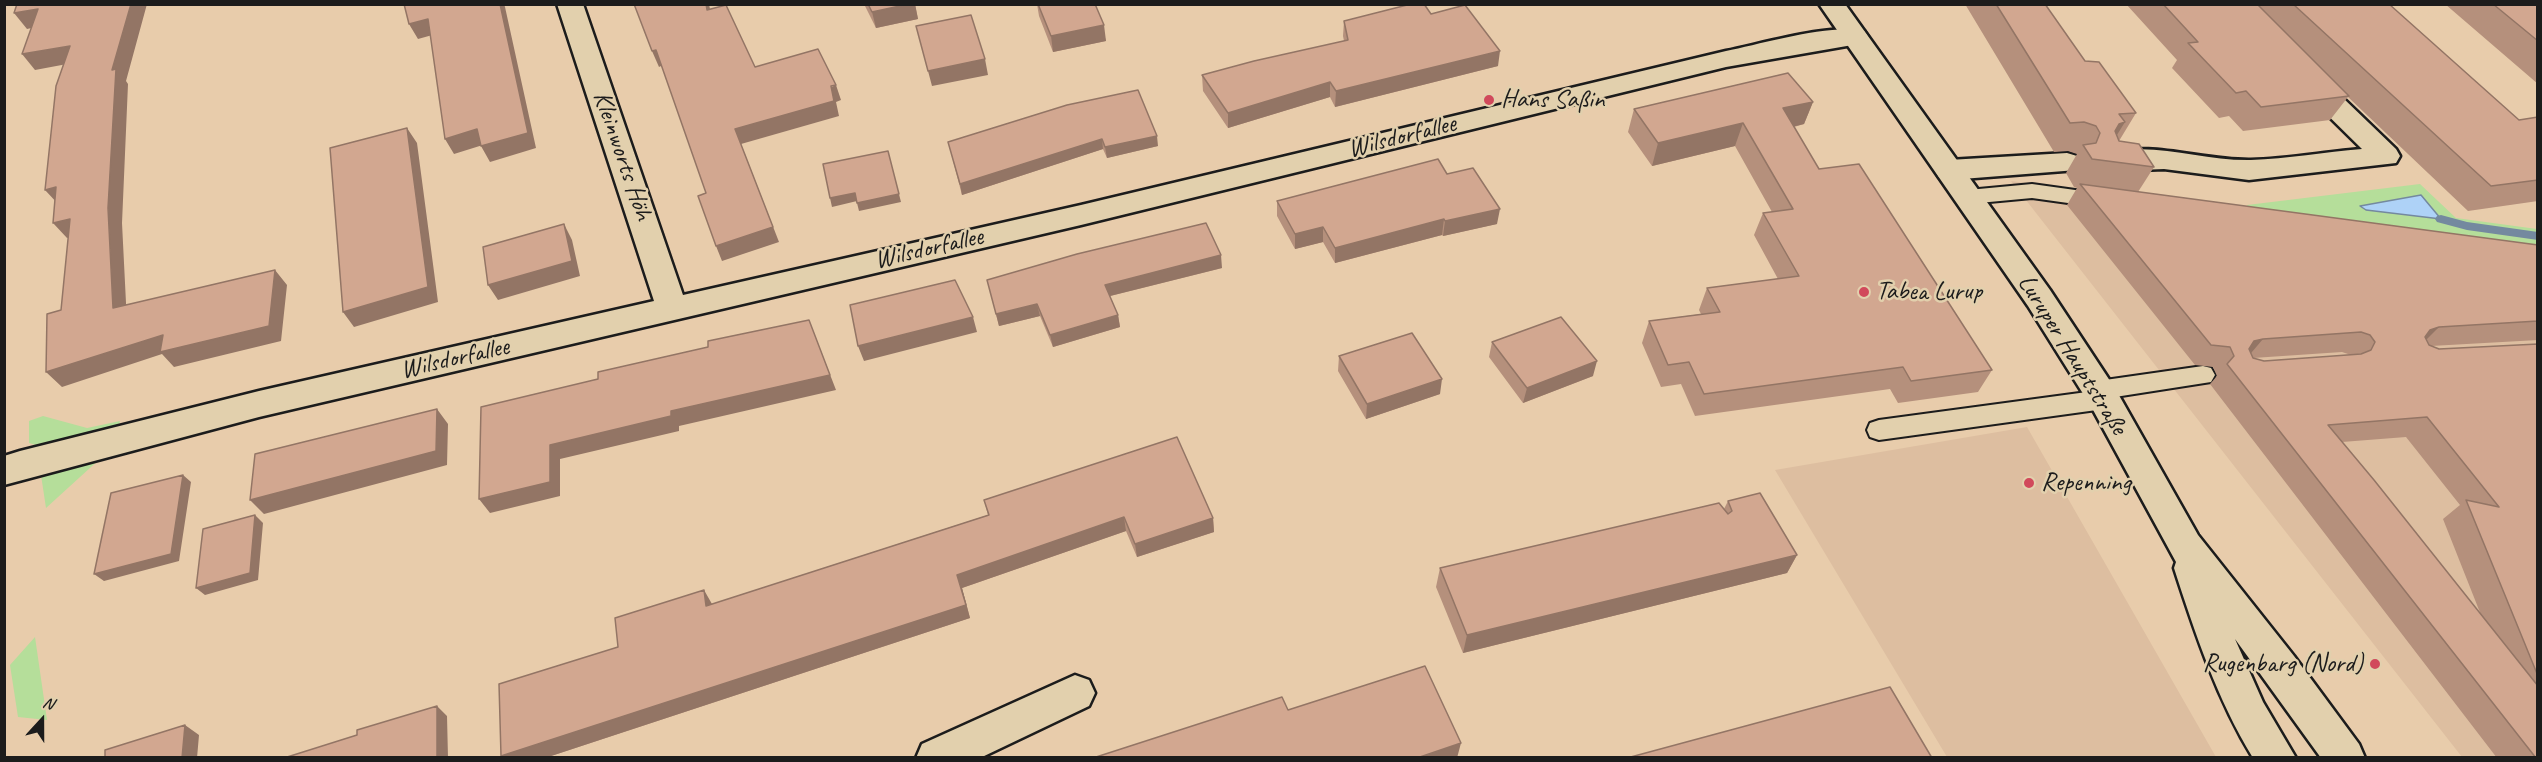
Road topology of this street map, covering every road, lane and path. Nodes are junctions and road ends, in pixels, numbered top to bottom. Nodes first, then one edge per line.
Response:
1 (570, 4) edge
2 (1832, 4) edge
3 (1855, 37) junction
4 (2290, 62) edge
5 (2113, 161) edge
6 (2067, 164) dead end
7 (1949, 170) junction
8 (1968, 196) junction
9 (2129, 204) edge
10 (672, 308) junction
11 (2203, 375) dead end
12 (2101, 395) junction
13 (1879, 430) dead end
14 (4, 471) edge
15 (2185, 546) junction
16 (1075, 693) dead end
17 (936, 758) edge
18 (2276, 758) edge
19 (2345, 758) edge

1 - 10 street, Kleinworts Höh
2 - 3 street, Luruper Hauptstraße
3 - 7 street, Luruper Hauptstraße
3 - 10 street, Wilsdorfallee
4 - 5 street
6 - 7 street
7 - 8 street, Luruper Hauptstraße
8 - 9 lane
8 - 12 street, Luruper Hauptstraße
10 - 14 street, Wilsdorfallee
11 - 12 lane
12 - 13 lane
12 - 15 street, Luruper Hauptstraße
15 - 18 street, Luruper Hauptstraße
15 - 19 street, Luruper Hauptstraße
16 - 17 street

